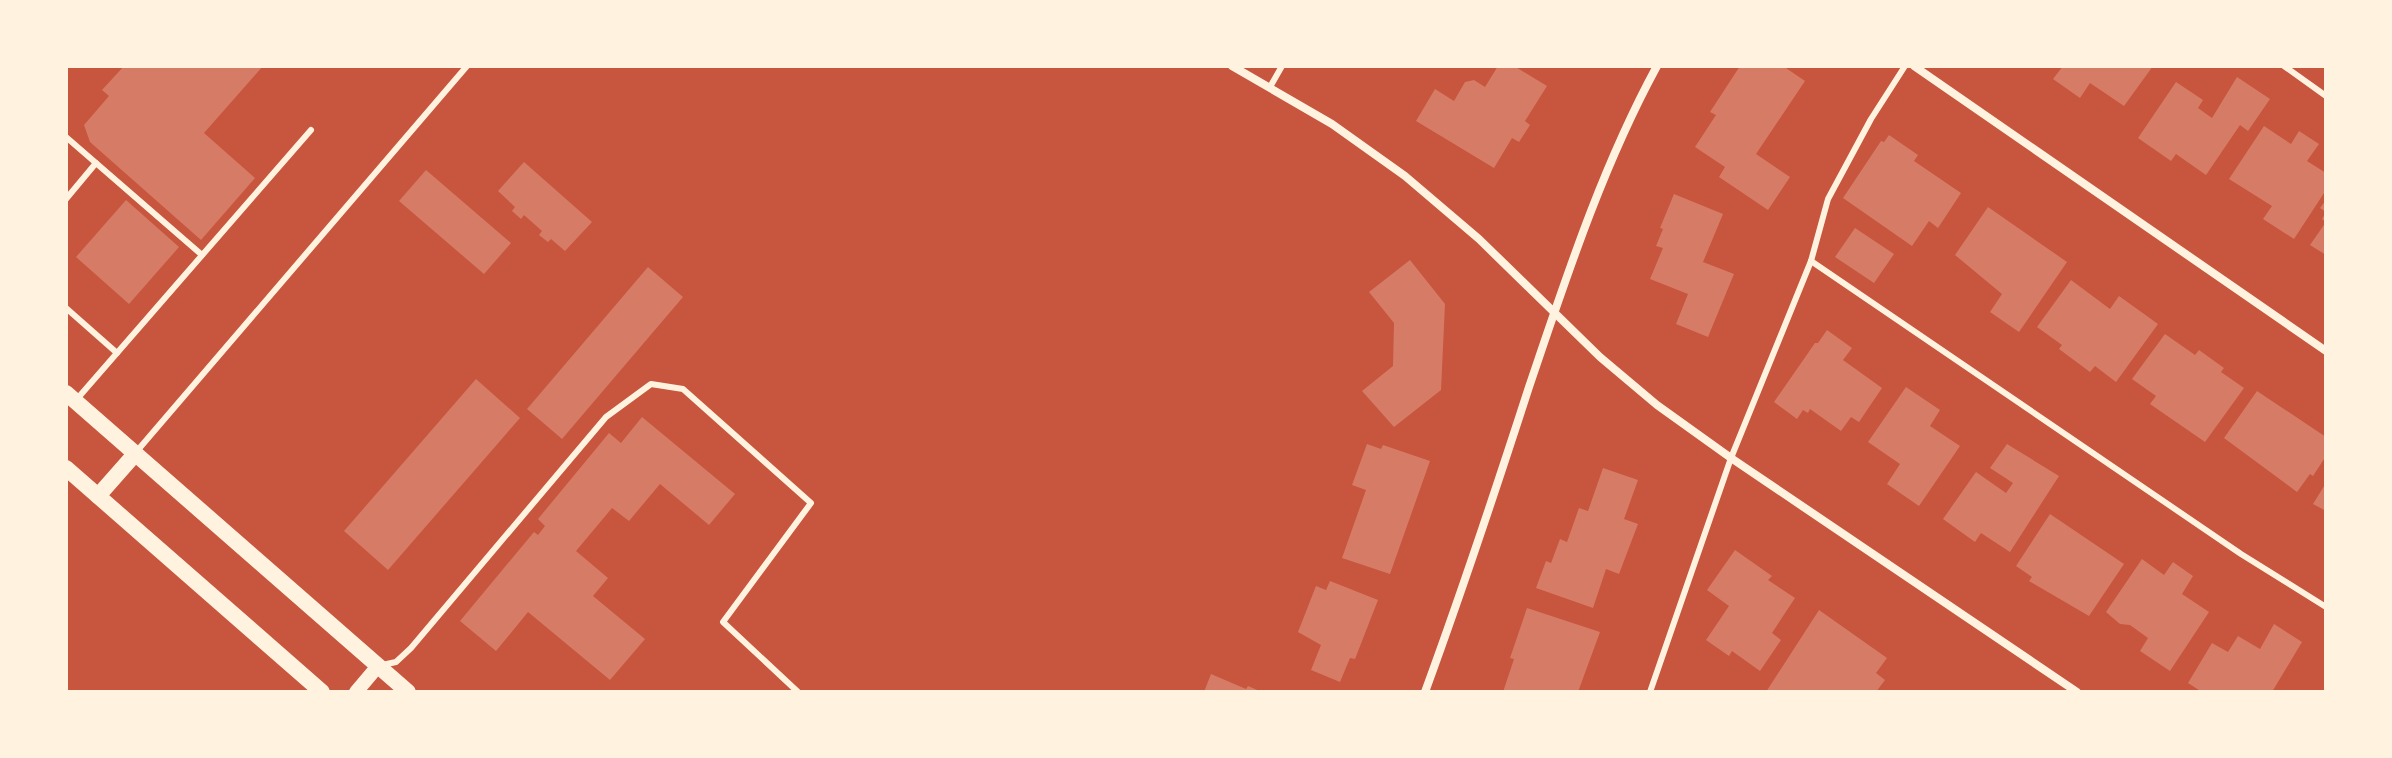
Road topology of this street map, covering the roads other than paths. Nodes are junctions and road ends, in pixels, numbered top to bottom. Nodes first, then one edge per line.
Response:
1 (467, 66) edge
2 (1232, 66) edge
3 (1282, 66) edge
4 (1657, 66) edge
5 (1905, 66) edge
6 (1914, 66) edge
7 (2284, 66) edge
8 (1270, 87) junction
9 (2326, 96) edge
10 (311, 130) dead end
11 (66, 137) edge
12 (96, 163) junction
13 (66, 199) edge
14 (202, 255) junction
15 (1811, 261) junction
16 (66, 308) edge
17 (1555, 311) junction
18 (2326, 351) edge
19 (117, 353) junction
20 (70, 397) edge
21 (135, 454) junction
22 (1731, 458) junction
23 (66, 468) edge
24 (98, 496) junction
25 (2326, 607) edge
26 (378, 666) junction
27 (322, 692) edge
28 (356, 692) edge
29 (408, 692) edge
30 (798, 692) edge
31 (1425, 692) edge
32 (1650, 692) edge
33 (2077, 692) edge

1 - 21 lane
2 - 8 street
3 - 8 lane
4 - 17 street
5 - 15 lane
6 - 18 street
7 - 9 lane
8 - 17 street
10 - 14 lane
11 - 12 lane
12 - 13 lane
12 - 14 lane
14 - 19 lane
15 - 22 lane
15 - 25 lane
16 - 19 lane
17 - 22 street
17 - 31 street
19 - 20 lane
20 - 21 main road
21 - 24 main road
21 - 26 main road
22 - 32 lane
22 - 33 street
23 - 24 main road
24 - 27 main road
26 - 28 street
26 - 29 main road
26 - 30 lane

